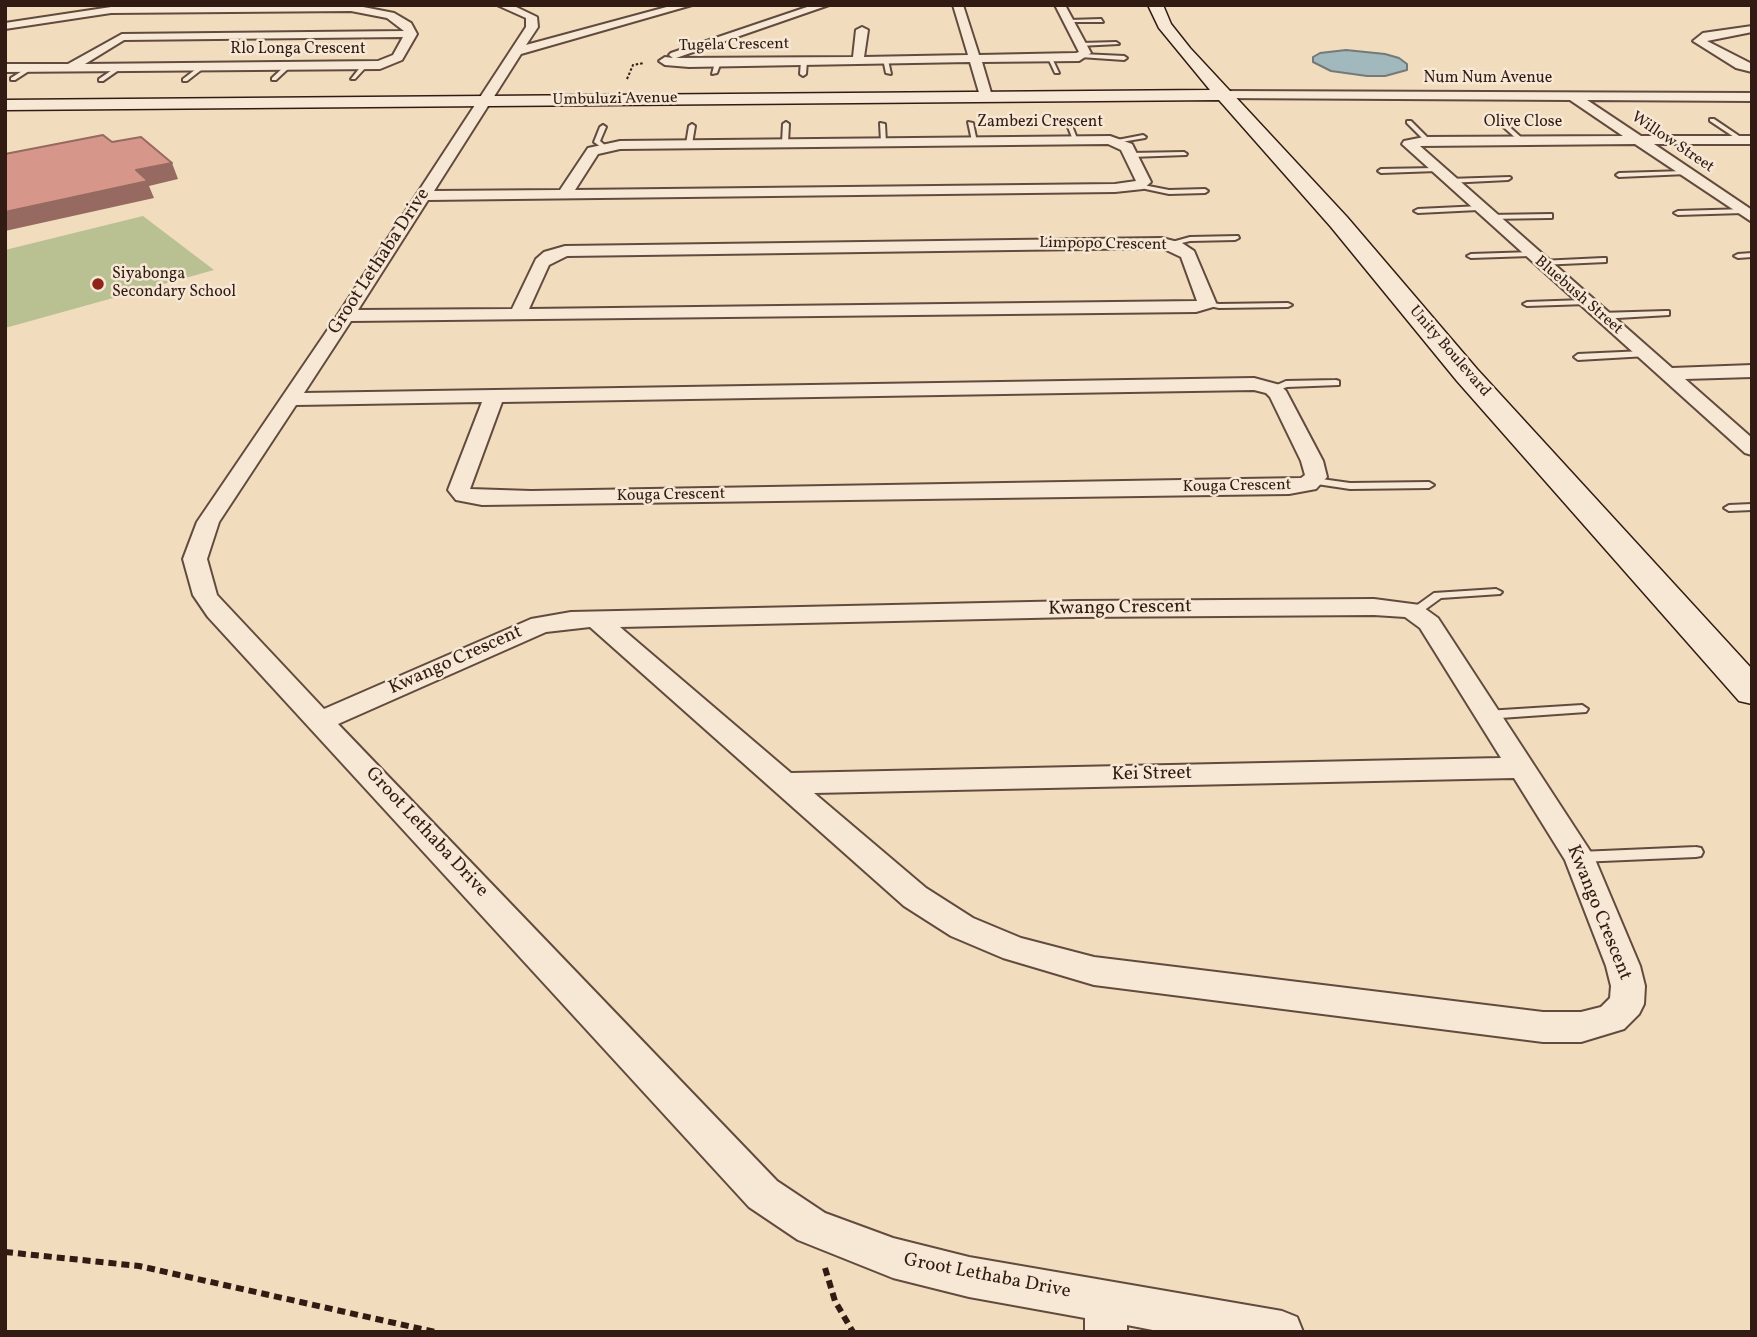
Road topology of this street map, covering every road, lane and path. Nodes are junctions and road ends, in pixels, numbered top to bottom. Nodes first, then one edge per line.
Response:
1 (502, 5) edge
2 (687, 5) edge
3 (824, 5) edge
4 (958, 5) edge
5 (1060, 5) edge
6 (1155, 5) edge
7 (248, 7) edge
8 (1101, 21) dead end
9 (1069, 22) junction
10 (5, 26) edge
11 (1752, 29) edge
12 (862, 30) dead end
13 (411, 34) junction
14 (1116, 44) dead end
15 (517, 51) junction
16 (1082, 51) junction
17 (1124, 58) dead end
18 (972, 59) junction
19 (1050, 59) junction
20 (858, 60) junction
21 (885, 60) junction
22 (665, 61) junction
23 (288, 66) junction
24 (364, 66) junction
25 (70, 67) junction
26 (120, 67) junction
27 (202, 67) junction
28 (1752, 68) edge
29 (1057, 72) dead end
30 (9, 73) edge
31 (889, 73) dead end
32 (353, 78) dead end
33 (274, 79) dead end
34 (101, 80) dead end
35 (185, 80) dead end
36 (1224, 95) junction
37 (986, 96) junction
38 (1574, 97) junction
39 (1752, 97) edge
40 (618, 100) junction
41 (486, 101) junction
42 (5, 105) edge
43 (1712, 120) dead end
44 (1500, 121) dead end
45 (1409, 122) dead end
46 (970, 123) dead end
47 (1068, 123) dead end
48 (786, 124) dead end
49 (883, 124) dead end
50 (692, 126) dead end
51 (603, 127) dead end
52 (1143, 137) dead end
53 (1076, 140) junction
54 (1747, 140) edge
55 (975, 141) junction
56 (1115, 141) junction
57 (1419, 141) junction
58 (1522, 141) junction
59 (1636, 141) junction
60 (884, 142) junction
61 (785, 143) junction
62 (689, 144) junction
63 (604, 147) junction
64 (1184, 154) dead end
65 (1131, 155) junction
66 (1381, 172) dead end
67 (1685, 173) junction
68 (1441, 175) junction
69 (1619, 175) dead end
70 (1508, 178) dead end
71 (1138, 186) junction
72 (1205, 191) dead end
73 (565, 193) junction
74 (422, 196) junction
75 (1418, 211) dead end
76 (1483, 213) junction
77 (1678, 213) dead end
78 (1747, 214) edge
79 (1549, 216) dead end
80 (1235, 238) dead end
81 (1168, 244) junction
82 (1752, 255) edge
83 (1471, 256) dead end
84 (1738, 256) dead end
85 (1535, 258) junction
86 (1603, 260) dead end
87 (1584, 302) junction
88 (1207, 303) junction
89 (1527, 304) dead end
90 (1288, 305) dead end
91 (1667, 313) dead end
92 (518, 314) junction
93 (346, 316) junction
94 (1601, 316) junction
95 (1644, 354) junction
96 (1578, 357) dead end
97 (1752, 371) edge
98 (1667, 374) junction
99 (1336, 383) dead end
100 (1273, 388) junction
101 (493, 398) junction
102 (292, 399) junction
103 (1749, 444) edge
104 (1314, 481) junction
105 (1429, 485) dead end
106 (1752, 507) edge
107 (1729, 508) dead end
108 (1496, 592) dead end
109 (1415, 611) junction
110 (597, 620) junction
111 (1752, 692) edge
112 (1583, 709) dead end
113 (1486, 715) junction
114 (321, 721) junction
115 (1519, 768) junction
116 (785, 783) junction
117 (1696, 852) dead end
118 (1579, 857) junction
119 (812, 1227) junction
120 (5, 1252) edge
121 (1106, 1316) edge
122 (435, 1332) edge
123 (853, 1332) edge
124 (1282, 1332) edge

1 - 15 street, Groot Lethaba Drive
2 - 15 street
3 - 22 street, Tugela Crescent
4 - 18 street
5 - 9 street
6 - 36 street, Unity Boulevard
7 - 10 street
7 - 13 street
8 - 9 lane
9 - 16 street
11 - 28 street
12 - 20 street
13 - 24 street, Rlo Longa Crescent
13 - 25 street
14 - 16 lane
15 - 41 street, Groot Lethaba Drive
16 - 17 lane
16 - 19 street, Tugela Crescent
18 - 19 street, Tugela Crescent
18 - 21 street, Tugela Crescent
18 - 37 street
19 - 29 lane
20 - 21 street, Tugela Crescent
20 - 22 street, Tugela Crescent
21 - 31 lane
22 - 40 path
23 - 24 street, Rlo Longa Crescent
23 - 27 street, Rlo Longa Crescent
23 - 33 lane
24 - 32 lane
25 - 26 street, Rlo Longa Crescent
25 - 30 street, Rlo Longa Crescent
26 - 27 street, Rlo Longa Crescent
26 - 34 lane
27 - 35 lane
36 - 37 street, Umbuluzi Avenue
36 - 38 street, Num Num Avenue
36 - 111 street, Unity Boulevard
37 - 40 street, Umbuluzi Avenue
38 - 39 street, Num Num Avenue
38 - 59 street, Willow Street
40 - 41 street, Umbuluzi Avenue
41 - 42 street, Umbuluzi Avenue
41 - 74 street, Groot Lethaba Drive
43 - 54 lane
44 - 58 lane
45 - 57 lane
46 - 55 lane
47 - 53 lane
48 - 61 lane
49 - 60 lane
50 - 62 lane
51 - 63 lane
52 - 56 lane
53 - 55 street, Zambezi Crescent
53 - 56 street, Zambezi Crescent
54 - 59 street, Olive Close
55 - 60 street, Zambezi Crescent
56 - 65 street, Zambezi Crescent
57 - 58 street, Olive Close
57 - 68 street, Bluebush Street
58 - 59 street, Olive Close
59 - 67 street, Willow Street
60 - 61 street, Zambezi Crescent
61 - 62 street, Zambezi Crescent
62 - 63 street, Zambezi Crescent
63 - 73 street
64 - 65 lane
65 - 71 street
66 - 68 lane
67 - 69 lane
67 - 78 street, Willow Street
68 - 70 lane
68 - 76 street, Bluebush Street
71 - 72 lane
71 - 73 street
73 - 74 street
74 - 93 street, Groot Lethaba Drive
75 - 76 lane
76 - 79 lane
76 - 85 street, Bluebush Street
77 - 78 lane
80 - 81 lane
81 - 88 street, Limpopo Crescent
81 - 92 street, Limpopo Crescent
82 - 84 lane
83 - 85 lane
85 - 86 lane
85 - 87 street, Bluebush Street
87 - 89 lane
87 - 94 street, Bluebush Street
88 - 90 lane
88 - 92 street
91 - 94 lane
92 - 93 street
93 - 102 street, Groot Lethaba Drive
94 - 95 street, Bluebush Street
95 - 96 lane
95 - 98 street, Bluebush Street
97 - 98 street
98 - 103 street, Bluebush Street
99 - 100 lane
100 - 101 street
100 - 104 street, Kouga Crescent
101 - 102 street
101 - 104 street, Kouga Crescent
102 - 114 street, Groot Lethaba Drive
104 - 105 lane
106 - 107 lane
108 - 109 lane
109 - 110 street, Kwango Crescent
109 - 113 street, Kwango Crescent
110 - 114 street, Kwango Crescent
110 - 116 street, Kwango Crescent
112 - 113 lane
113 - 115 street, Kwango Crescent
114 - 119 street, Groot Lethaba Drive
115 - 116 street, Kei Street
115 - 118 street, Kwango Crescent
116 - 118 street, Kwango Crescent
117 - 118 lane
119 - 121 street, Groot Lethaba Drive
119 - 123 path
120 - 122 path
121 - 124 street, Groot Lethaba Drive

